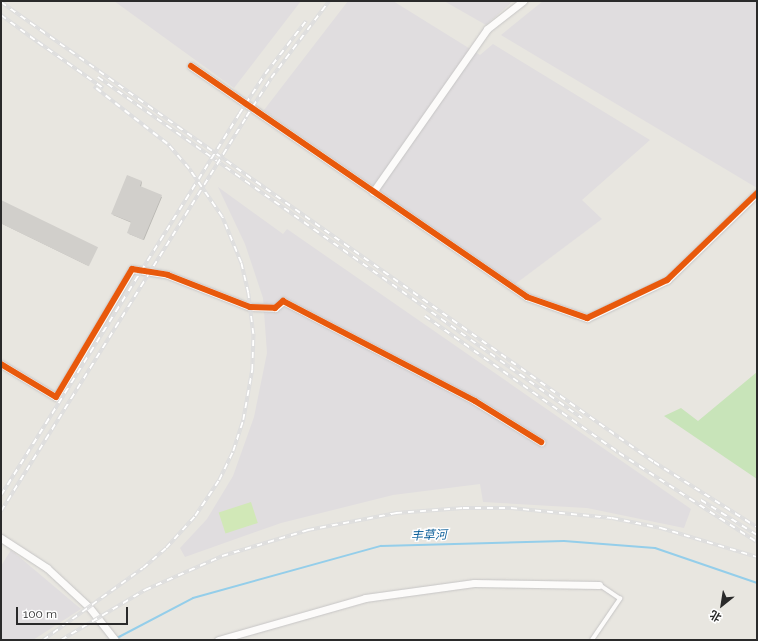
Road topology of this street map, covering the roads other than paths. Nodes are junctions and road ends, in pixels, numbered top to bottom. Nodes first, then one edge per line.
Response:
1 (522, 1) edge
2 (191, 66) dead end
3 (373, 192) junction
4 (757, 193) edge
5 (1, 364) edge
6 (541, 442) dead end
7 (1, 538) edge
8 (599, 585) joint
9 (115, 640) edge
10 (218, 640) edge
11 (592, 640) edge

1 - 3 street
2 - 3 street
3 - 4 street
5 - 6 street
7 - 9 street
8 - 10 street
8 - 11 lane

